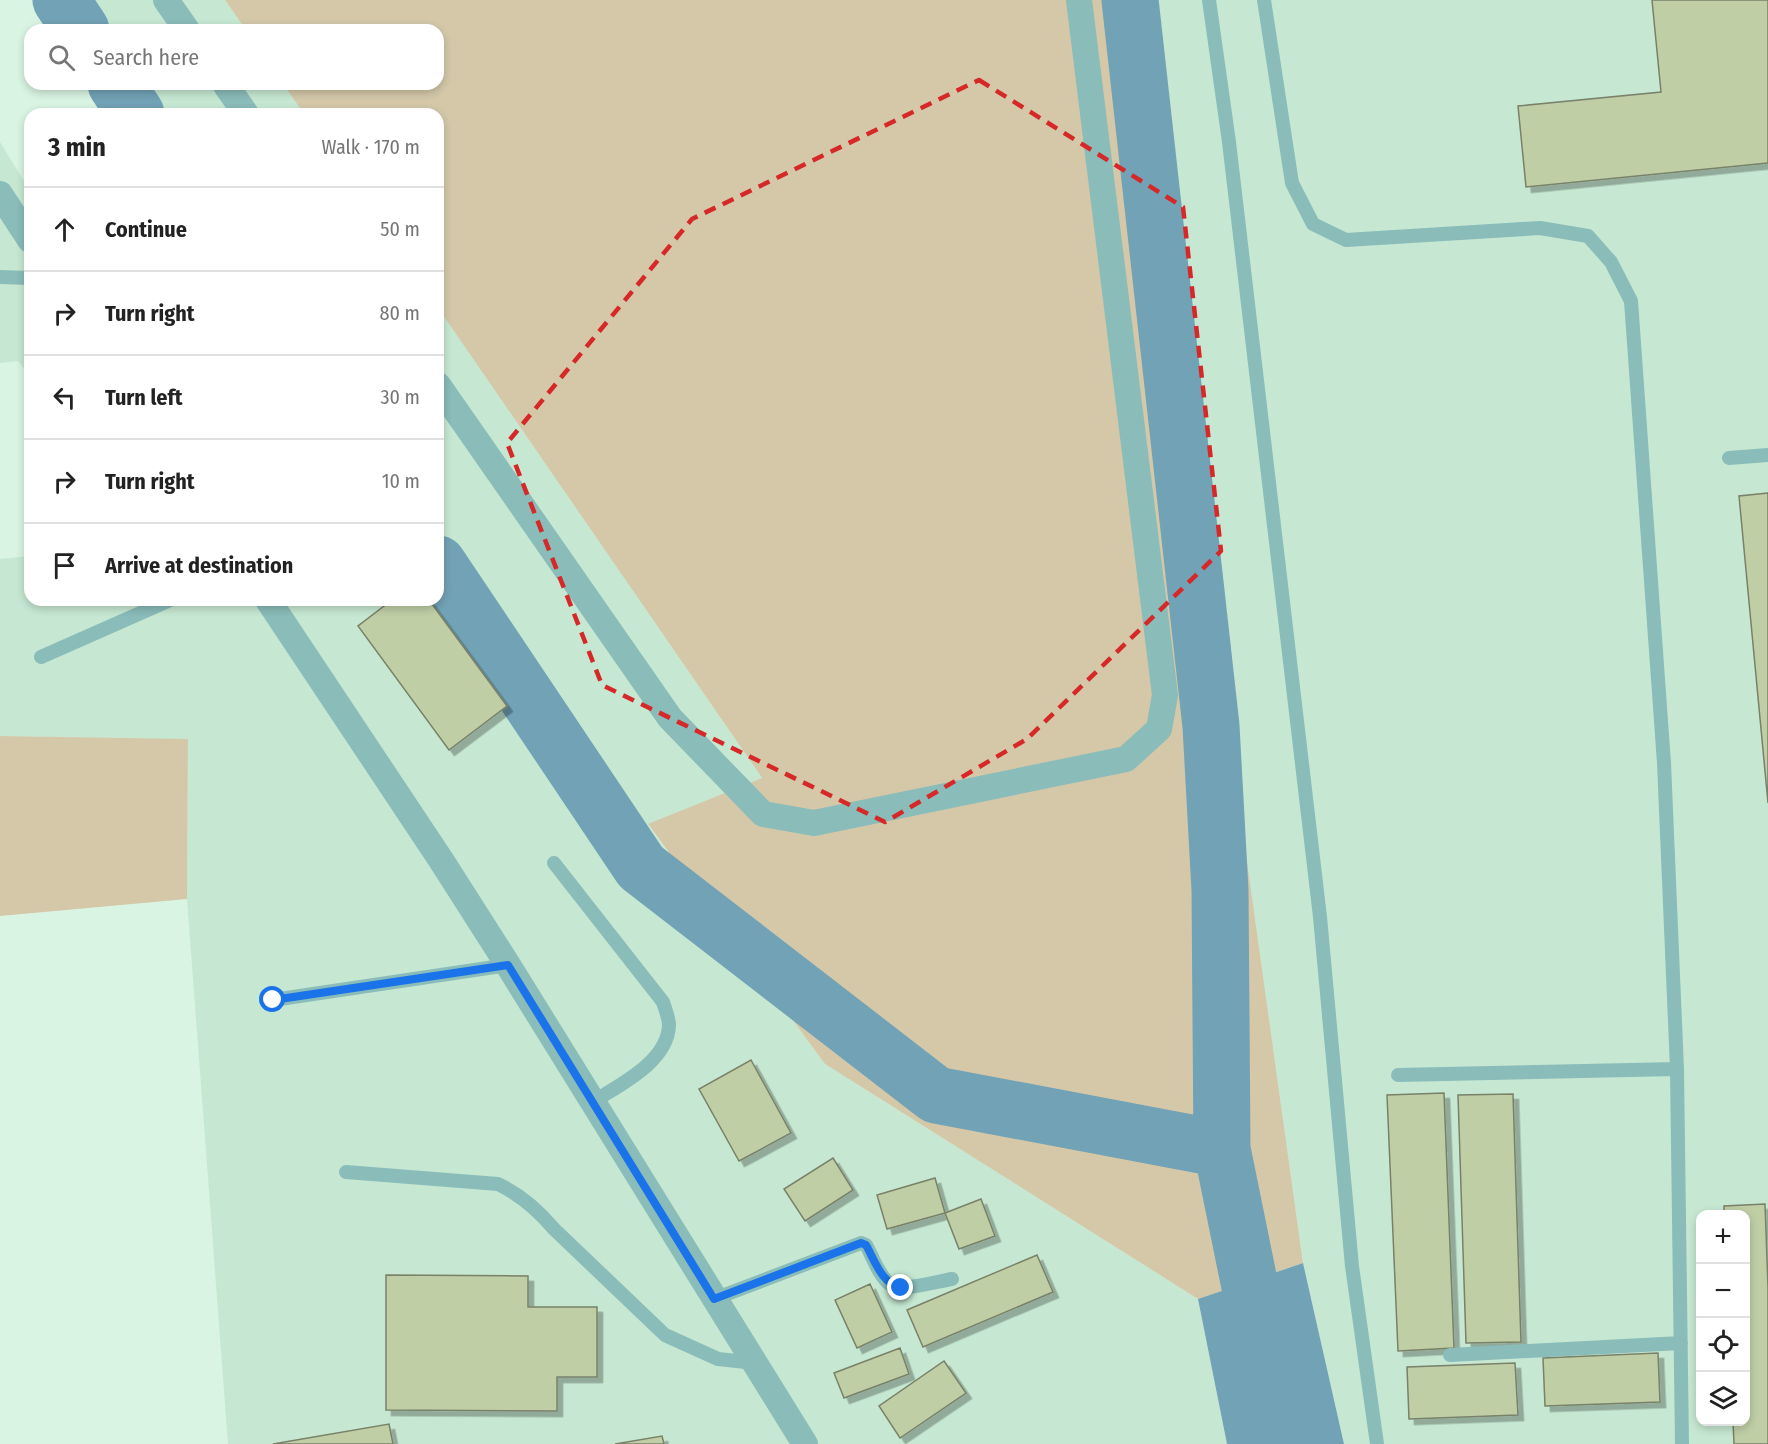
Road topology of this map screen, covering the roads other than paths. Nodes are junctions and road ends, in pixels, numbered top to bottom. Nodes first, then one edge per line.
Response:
1 (166, 0) edge
2 (1079, 0) edge
3 (1209, 0) edge
4 (1264, 0) edge
5 (183, 24) edge
6 (229, 90) edge
7 (242, 108) edge
8 (0, 194) edge
9 (24, 231) edge
10 (0, 277) edge
11 (24, 278) edge
12 (444, 394) edge
13 (1768, 455) edge
14 (1730, 458) dead end
15 (156, 606) edge
16 (272, 606) edge
17 (41, 657) dead end
18 (554, 863) dead end
19 (508, 965) junction
20 (273, 1000) dead end
21 (1677, 1069) junction
22 (1398, 1075) dead end
23 (593, 1102) junction
24 (346, 1172) dead end
25 (952, 1279) dead end
26 (714, 1299) junction
27 (1681, 1343) junction
28 (1450, 1355) dead end
29 (755, 1363) junction
30 (805, 1444) edge
31 (1377, 1444) edge
32 (1682, 1444) edge

1 - 5 street
2 - 12 street
3 - 31 lane
4 - 21 lane
6 - 7 street
8 - 9 street
10 - 11 lane
13 - 14 lane
15 - 17 lane
16 - 19 street
18 - 23 lane
19 - 20 lane
19 - 23 street
21 - 22 lane
21 - 27 lane
23 - 26 street
24 - 29 lane
25 - 26 lane
26 - 29 street
27 - 28 lane
27 - 32 lane
29 - 30 street

